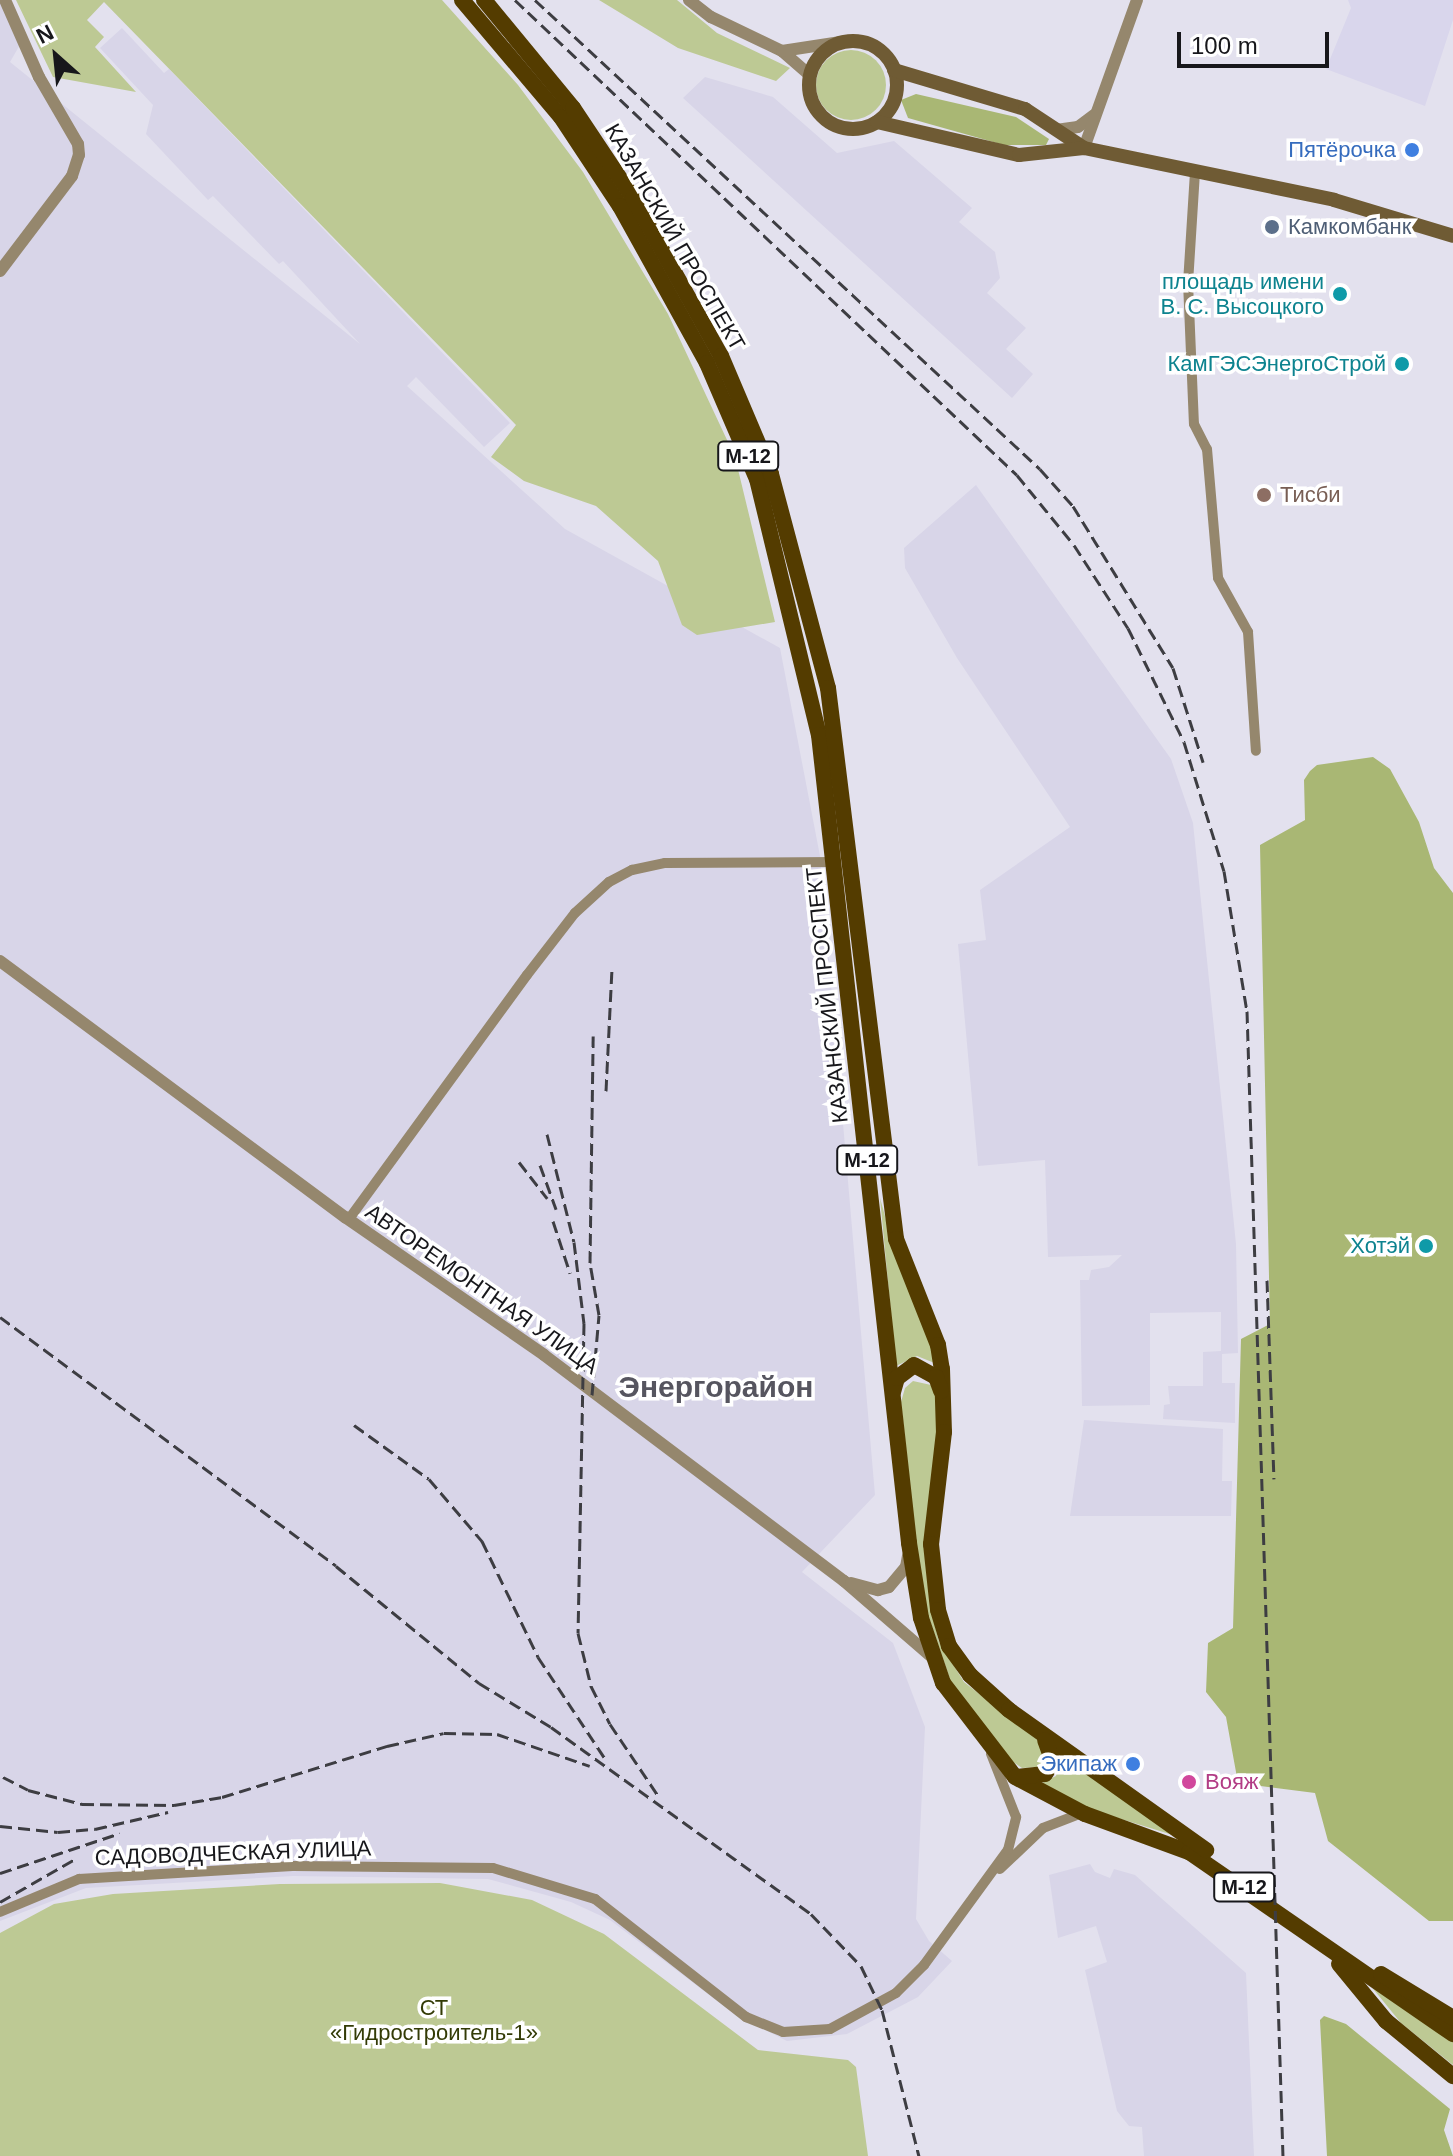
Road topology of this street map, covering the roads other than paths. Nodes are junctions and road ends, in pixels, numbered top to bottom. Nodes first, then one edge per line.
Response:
1 (5, 0) edge
2 (462, 0) edge
3 (484, 0) edge
4 (689, 0) edge
5 (1137, 0) edge
6 (847, 41) junction
7 (782, 51) junction
8 (894, 70) junction
9 (810, 75) junction
10 (1097, 112) junction
11 (877, 122) junction
12 (1056, 130) junction
13 (1084, 148) junction
14 (1195, 172) junction
15 (1453, 236) edge
16 (0, 271) edge
17 (820, 690) junction
18 (827, 734) junction
19 (1256, 751) dead end
20 (836, 862) junction
21 (0, 961) edge
22 (349, 1219) junction
23 (891, 1397) junction
24 (944, 1400) junction
25 (909, 1543) junction
26 (844, 1581) junction
27 (933, 1658) junction
28 (1042, 1736) junction
29 (989, 1749) junction
30 (1015, 1777) junction
31 (1085, 1814) junction
32 (988, 1882) junction
33 (0, 1912) edge
34 (1319, 1941) junction
35 (1453, 2018) edge
36 (1453, 2034) edge
37 (1453, 2076) edge

1 - 16 street
2 - 17 main road, КАЗАНСКИЙ ПРОСПЕКТ / М-12
3 - 17 main road, КАЗАНСКИЙ ПРОСПЕКТ / М-12
4 - 7 street
5 - 10 street
6 - 7 street
6 - 8 main road
6 - 9 main road
7 - 9 street
8 - 11 main road
8 - 12 main road
9 - 11 main road
10 - 12 street
10 - 13 street
11 - 13 main road
12 - 13 main road
13 - 14 main road
14 - 15 main road
14 - 19 street
17 - 18 main road, КАЗАНСКИЙ ПРОСПЕКТ / М-12
18 - 20 main road, КАЗАНСКИЙ ПРОСПЕКТ / М-12
18 - 24 main road, КАЗАНСКИЙ ПРОСПЕКТ / М-12
20 - 22 street
20 - 23 main road, КАЗАНСКИЙ ПРОСПЕКТ / М-12
21 - 22 street, АВТОРЕМОНТНАЯ УЛИЦА
22 - 26 street, АВТОРЕМОНТНАЯ УЛИЦА
23 - 24 main road
23 - 25 main road, КАЗАНСКИЙ ПРОСПЕКТ / М-12
24 - 28 main road, КАЗАНСКИЙ ПРОСПЕКТ / М-12
25 - 26 street
25 - 27 main road, КАЗАНСКИЙ ПРОСПЕКТ / М-12
26 - 27 street, АВТОРЕМОНТНАЯ УЛИЦА
27 - 29 main road, КАЗАНСКИЙ ПРОСПЕКТ / М-12
28 - 30 main road
28 - 35 main road, КАЗАНСКИЙ ПРОСПЕКТ / М-12
29 - 30 main road, КАЗАНСКИЙ ПРОСПЕКТ / М-12
29 - 32 street
30 - 31 main road, КАЗАНСКИЙ ПРОСПЕКТ / М-12
31 - 32 street
31 - 34 main road, КАЗАНСКИЙ ПРОСПЕКТ / М-12
32 - 33 street, САДОВОДЧЕСКАЯ УЛИЦА
34 - 36 main road, КАЗАНСКИЙ ПРОСПЕКТ / М-12
34 - 37 main road

